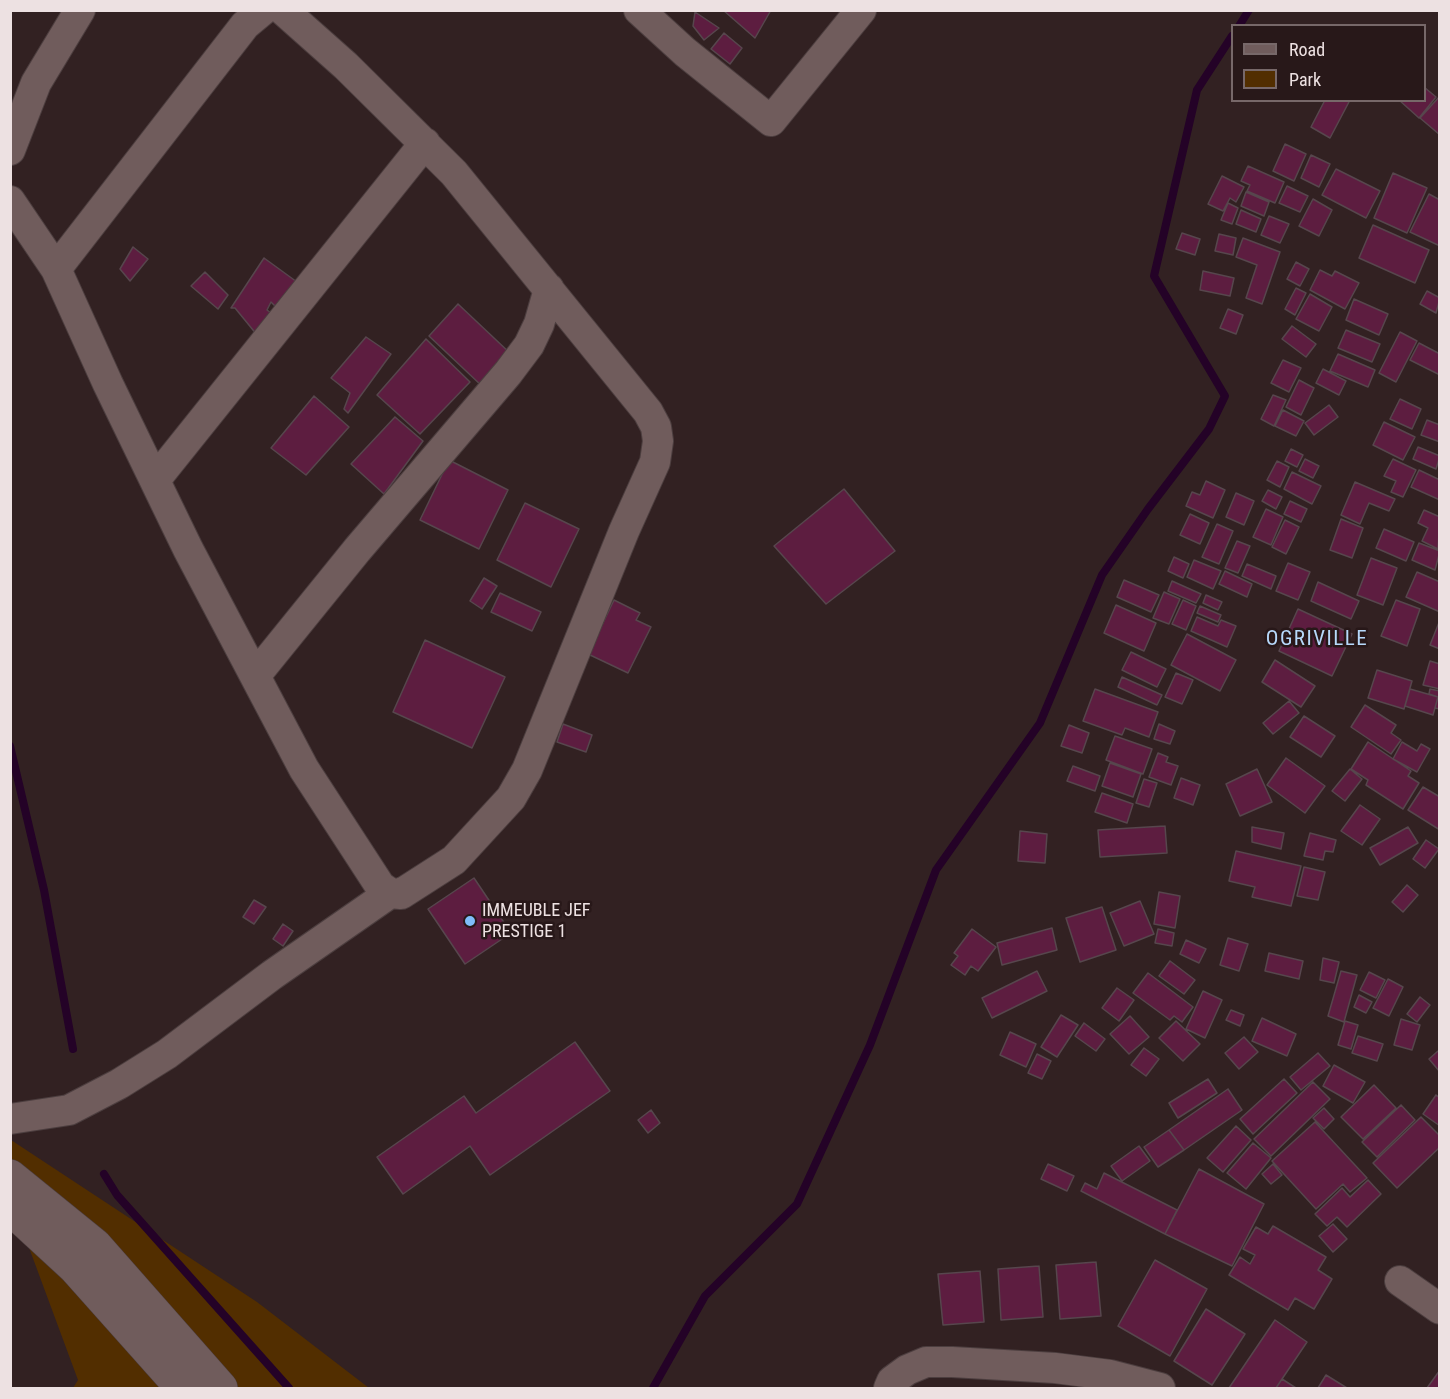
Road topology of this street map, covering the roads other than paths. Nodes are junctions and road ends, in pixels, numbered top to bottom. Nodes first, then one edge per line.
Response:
1 (80, 10) edge
2 (263, 10) edge
3 (283, 10) edge
4 (639, 10) edge
5 (861, 10) edge
6 (425, 143) junction
7 (10, 150) edge
8 (10, 201) edge
9 (56, 269) junction
10 (549, 289) junction
11 (155, 480) junction
12 (255, 676) junction
13 (390, 893) junction
14 (10, 1119) edge
15 (10, 1176) edge
16 (10, 1208) edge
17 (1400, 1281) dead end
18 (1440, 1309) edge
19 (182, 1389) edge
20 (221, 1389) edge
21 (889, 1389) edge
22 (1160, 1389) edge

1 - 7 street
2 - 9 street
3 - 6 street
4 - 5 street
6 - 10 street
6 - 11 street
8 - 9 street
9 - 11 street
10 - 12 street
10 - 13 street
11 - 12 street
12 - 13 street
13 - 14 street
15 - 20 street
16 - 19 street
17 - 18 street
21 - 22 street

